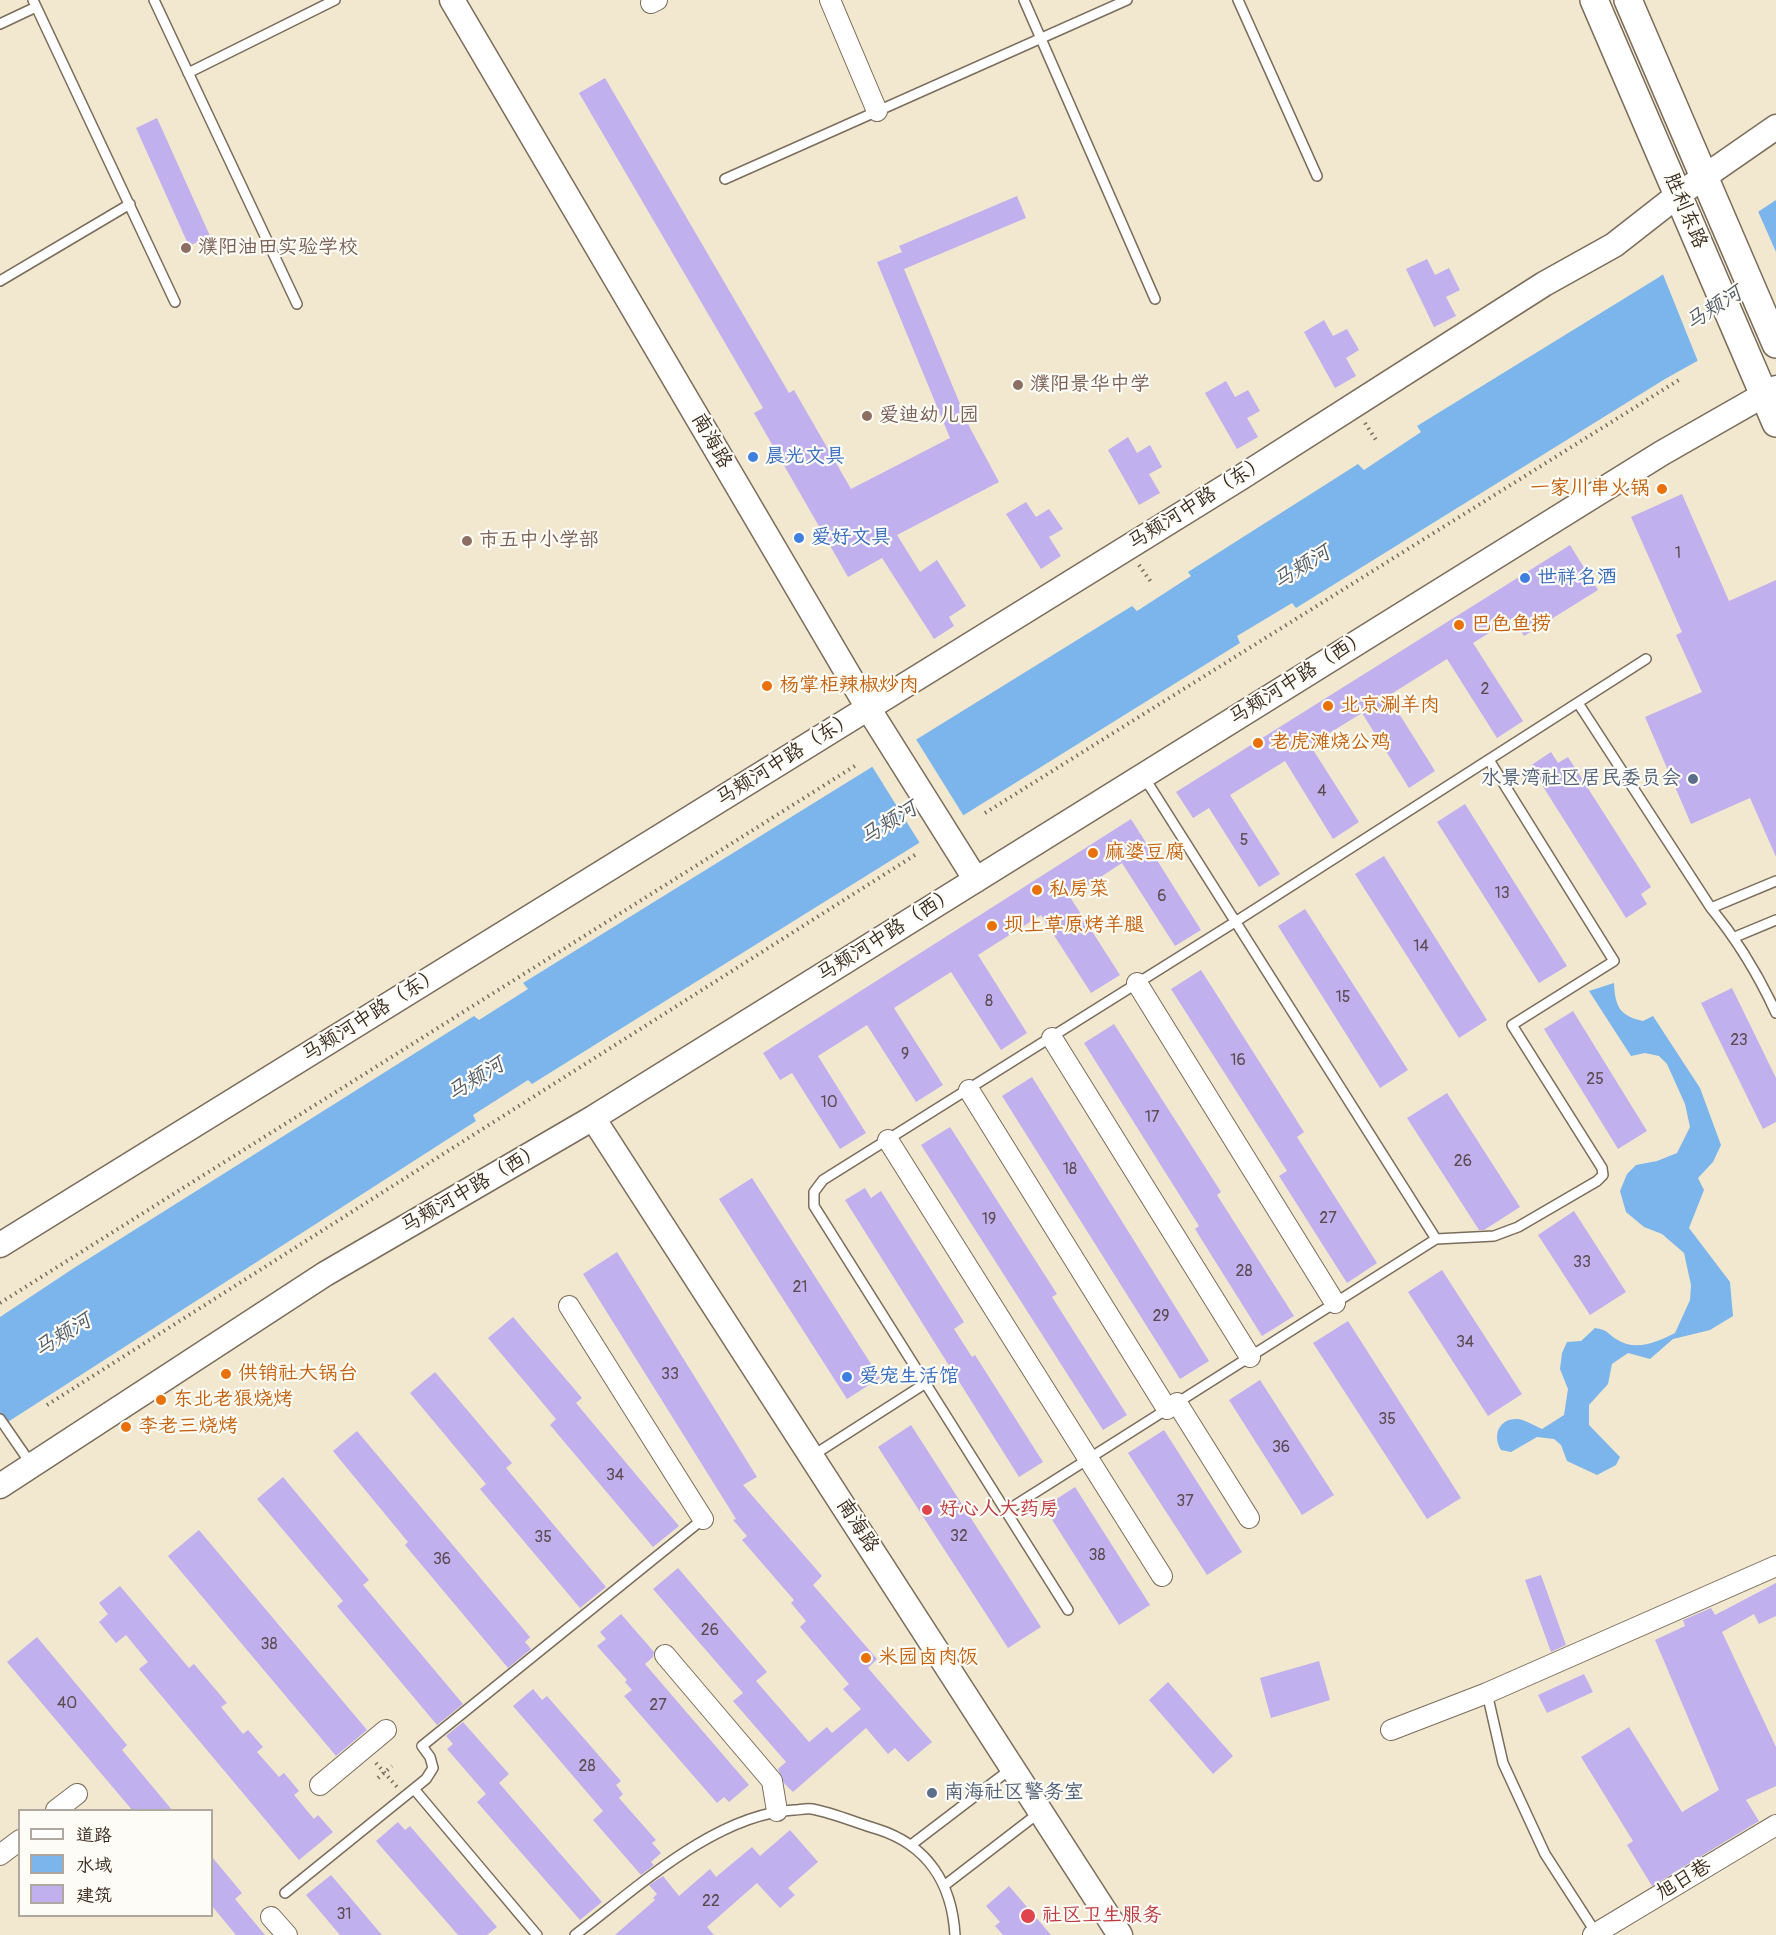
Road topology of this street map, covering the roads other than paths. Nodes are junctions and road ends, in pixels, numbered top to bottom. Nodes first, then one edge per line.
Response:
1 (154, 0) edge
2 (335, 0) edge
3 (452, 0) edge
4 (830, 0) edge
5 (1024, 0) edge
6 (1127, 0) edge
7 (1238, 0) edge
8 (1594, 0) edge
9 (1628, 0) edge
10 (35, 4) edge
11 (0, 24) edge
12 (1041, 39) junction
13 (188, 73) junction
14 (877, 111) junction
15 (1776, 127) edge
16 (1317, 176) dead end
17 (1704, 177) junction
18 (725, 179) dead end
19 (1678, 195) junction
20 (130, 204) junction
21 (0, 281) edge
22 (1155, 299) dead end
23 (175, 302) dead end
24 (297, 304) dead end
25 (1776, 344) edge
26 (1765, 387) edge
27 (1776, 423) edge
28 (1646, 658) dead end
29 (1578, 703) junction
30 (868, 708) junction
31 (1489, 760) junction
32 (1143, 775) junction
33 (975, 880) junction
34 (1776, 881) edge
35 (1711, 908) junction
36 (1776, 920) edge
37 (1235, 922) junction
38 (1735, 937) junction
39 (1137, 983) junction
40 (1776, 1013) edge
41 (1052, 1038) junction
42 (969, 1090) junction
43 (593, 1118) junction
44 (888, 1140) junction
45 (1436, 1239) junction
46 (0, 1245) edge
47 (1335, 1303) junction
48 (569, 1306) dead end
49 (1250, 1357) junction
50 (926, 1383) junction
51 (1172, 1406) junction
52 (0, 1419) edge
53 (811, 1456) junction
54 (1089, 1458) junction
55 (32, 1465) junction
56 (0, 1486) edge
57 (1006, 1511) junction
58 (1249, 1518) dead end
59 (703, 1519) joint
60 (1776, 1566) edge
61 (1162, 1576) dead end
62 (1068, 1610) dead end
63 (665, 1655) dead end
64 (1487, 1693) junction
65 (386, 1730) dead end
66 (1391, 1730) dead end
67 (1012, 1768) junction
68 (320, 1785) dead end
69 (414, 1789) junction
70 (77, 1794) dead end
71 (57, 1809) edge
72 (777, 1811) junction
73 (1040, 1812) junction
74 (1776, 1825) edge
75 (18, 1842) edge
76 (911, 1845) junction
77 (0, 1855) edge
78 (945, 1885) junction
79 (285, 1893) dead end
80 (271, 1917) dead end
81 (1595, 1934) edge
82 (287, 1935) edge
83 (537, 1935) edge
84 (575, 1935) edge
85 (955, 1935) edge
86 (1119, 1935) edge

1 - 13 lane
2 - 13 lane
3 - 30 street, 南海路
4 - 14 street
5 - 12 lane
6 - 12 lane
7 - 16 lane
8 - 19 main road, 胜利东路
9 - 17 main road, 胜利东路
10 - 11 lane
10 - 20 lane
12 - 14 lane
12 - 22 lane
13 - 24 lane
14 - 18 lane
15 - 17 street, 马颊河中路（东）
17 - 19 street, 马颊河中路（东）
17 - 25 main road, 胜利东路
19 - 26 main road, 胜利东路
19 - 30 street, 马颊河中路（东）
20 - 21 lane
20 - 23 lane
26 - 27 main road, 胜利东路
26 - 32 street, 马颊河中路（西）
28 - 29 lane
29 - 31 lane
29 - 35 lane
30 - 33 street, 南海路
30 - 46 street, 马颊河中路（东）
31 - 37 lane
31 - 45 lane
32 - 33 street, 马颊河中路（西）
32 - 37 lane
33 - 43 street, 马颊河中路（西）
34 - 35 lane
35 - 38 lane
36 - 38 lane
37 - 39 lane
37 - 45 lane
38 - 40 lane
39 - 41 lane
39 - 47 street
41 - 42 lane
41 - 49 street
42 - 44 lane
42 - 51 street
43 - 53 street, 南海路
43 - 55 street, 马颊河中路（西）
44 - 50 lane
44 - 54 street
45 - 47 lane
47 - 49 lane
48 - 59 street
49 - 51 lane
50 - 53 lane
50 - 57 lane
51 - 54 lane
51 - 58 street
52 - 55 lane
53 - 67 street, 南海路
54 - 57 lane
54 - 61 street
55 - 56 street, 马颊河中路（西）
57 - 62 lane
59 - 69 lane
60 - 64 street
63 - 72 street
64 - 66 street
64 - 81 lane
65 - 68 street
67 - 73 street, 南海路
67 - 76 lane
69 - 79 lane
69 - 83 lane
70 - 71 street
72 - 76 lane
72 - 84 lane
73 - 78 lane
73 - 86 street, 南海路
74 - 81 street, 旭日巷
75 - 77 street
76 - 78 lane
78 - 85 lane
80 - 82 street

